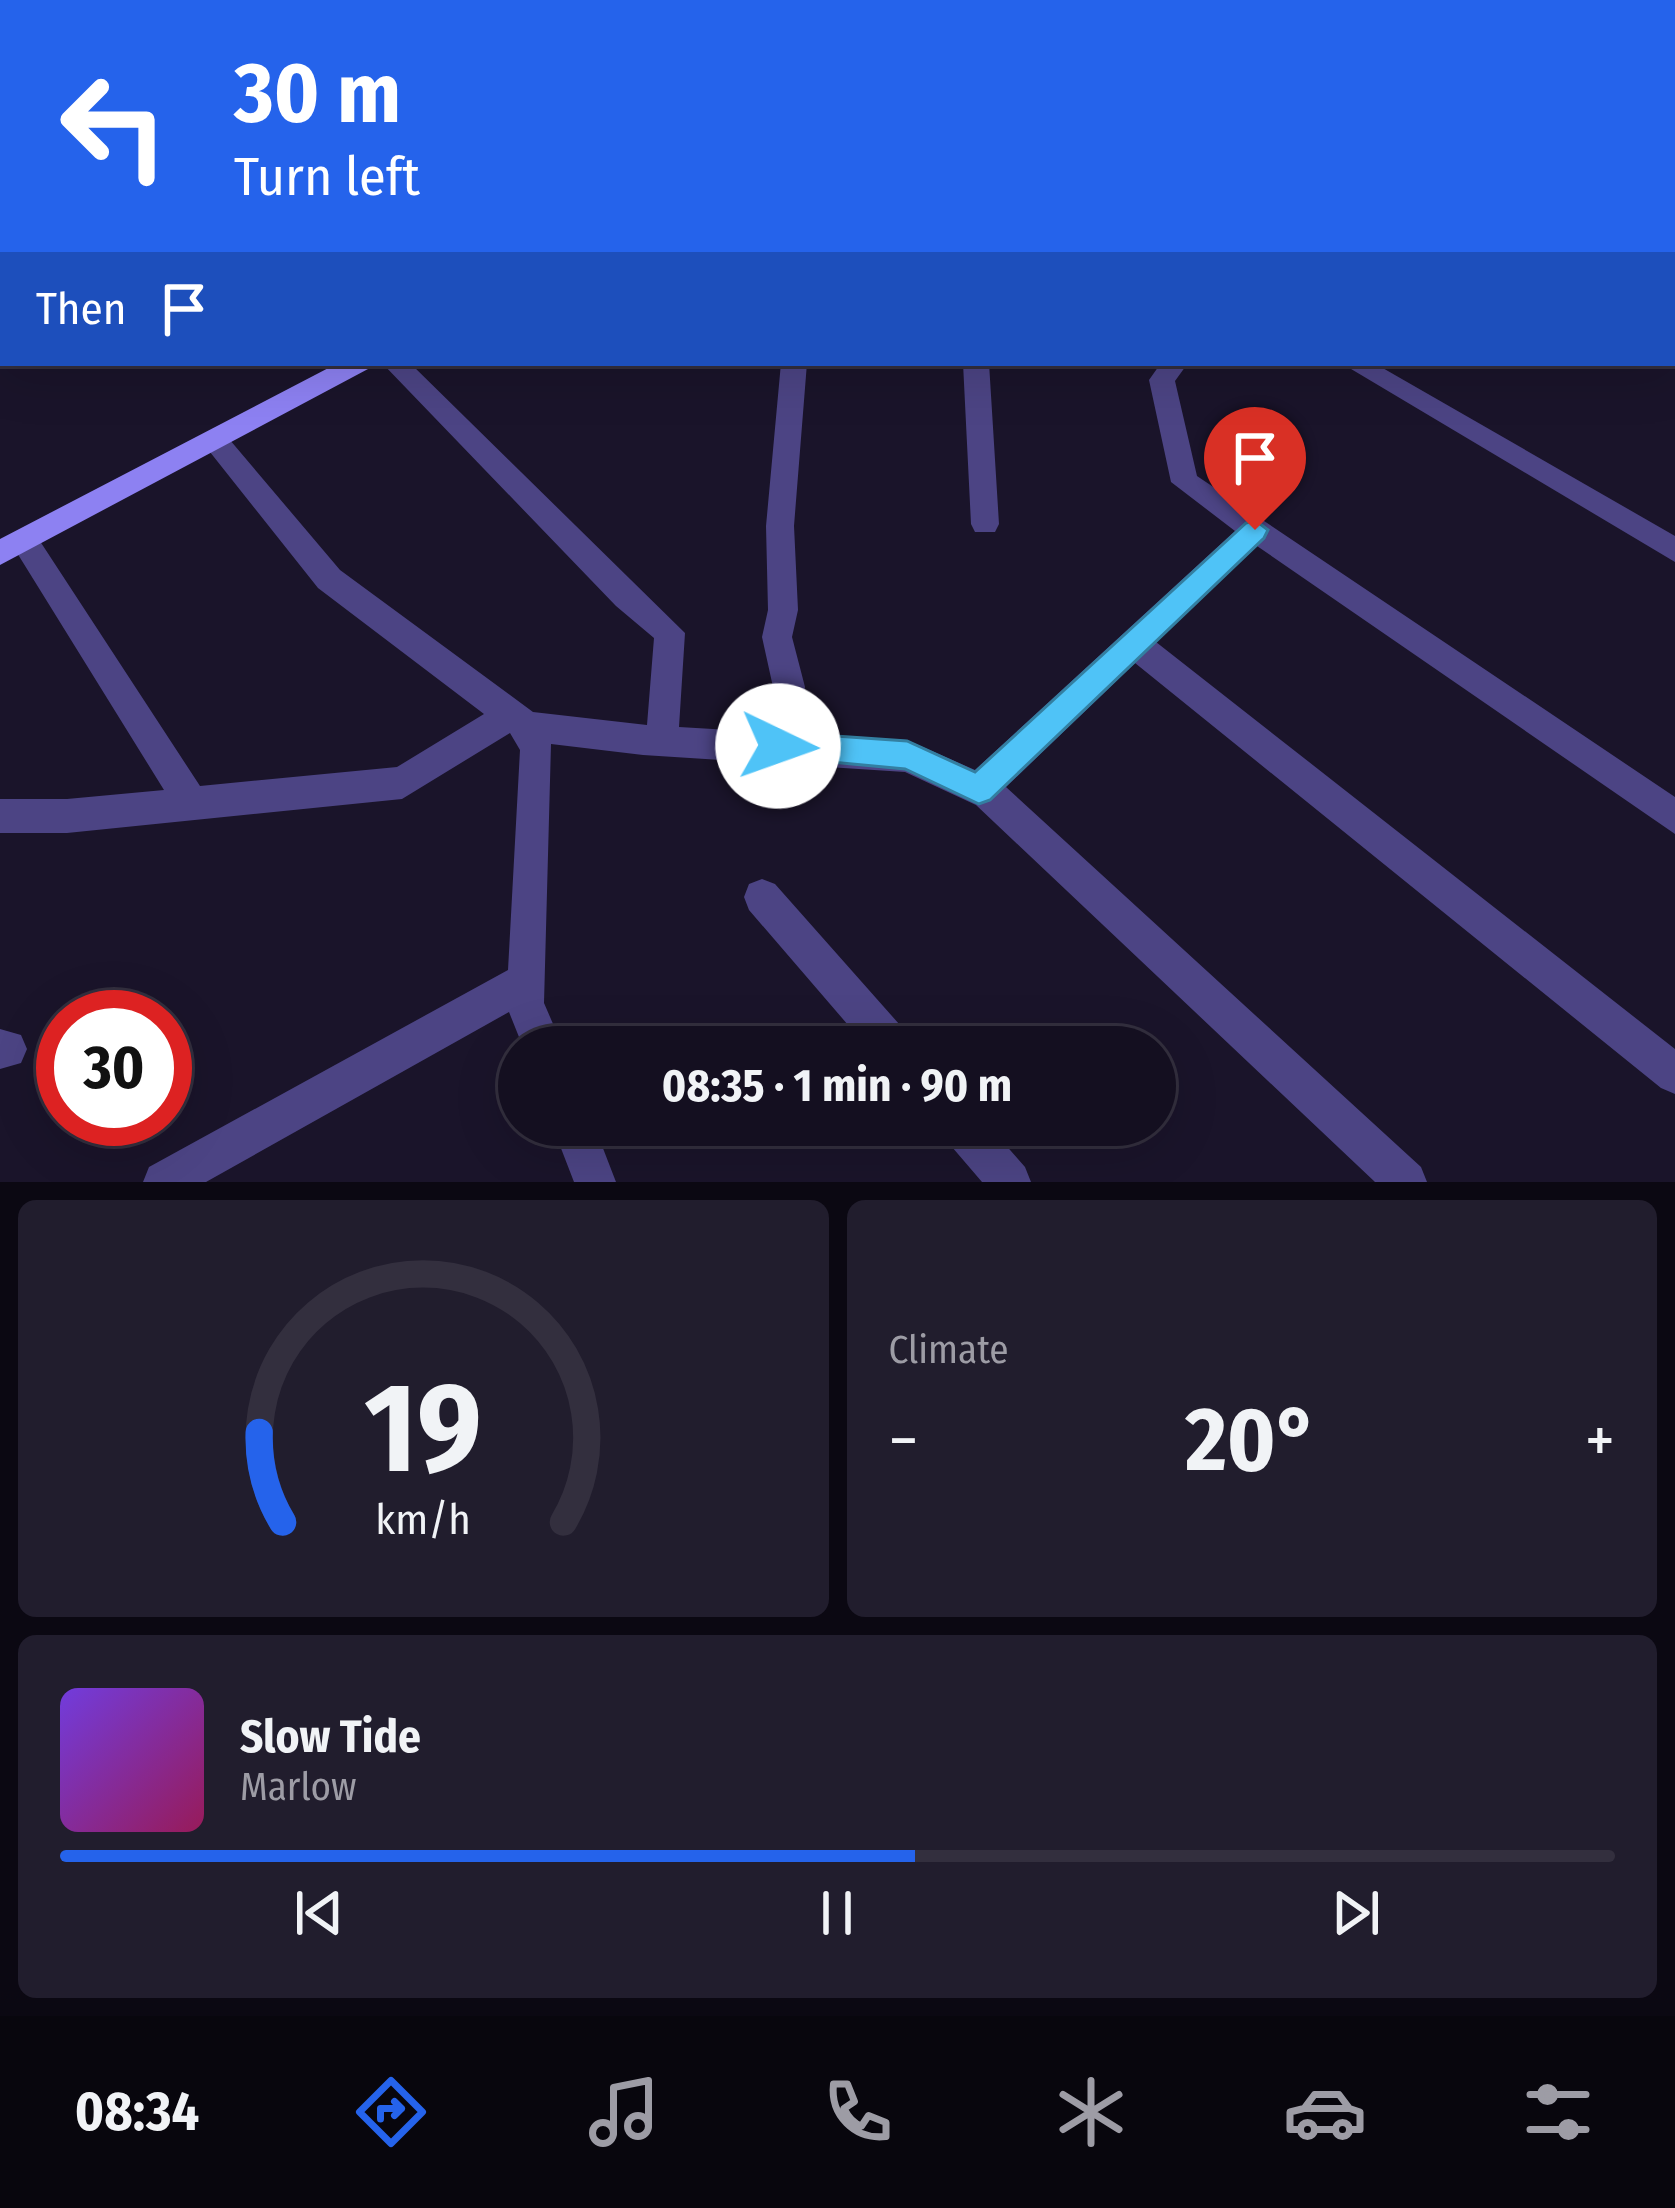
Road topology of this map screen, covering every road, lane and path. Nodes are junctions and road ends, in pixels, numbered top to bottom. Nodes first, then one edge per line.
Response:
1 (353, 366) edge
2 (397, 366) edge
3 (794, 366) edge
4 (976, 366) edge
5 (1173, 366) edge
6 (1359, 366) edge
7 (214, 440) junction
8 (985, 524) dead end
9 (1255, 530) junction
10 (12, 546) edge
11 (1675, 550) edge
12 (1135, 644) junction
13 (518, 721) junction
14 (662, 740) junction
15 (778, 746) junction
16 (979, 789) junction
17 (191, 804) junction
18 (0, 816) edge
19 (1675, 817) edge
20 (762, 897) dead end
21 (526, 981) junction
22 (534, 1026) edge
23 (874, 1026) edge
24 (1675, 1074) edge
25 (581, 1146) edge
26 (979, 1146) edge
27 (164, 1182) edge
28 (596, 1182) edge
29 (1010, 1182) edge
30 (1406, 1182) edge

1 - 7 street
2 - 14 street
3 - 15 street
4 - 8 street
5 - 9 street
6 - 11 street
7 - 10 street
7 - 13 street
9 - 12 street
9 - 19 street
10 - 17 street
12 - 16 street
12 - 24 street
13 - 14 street
13 - 17 street
13 - 21 street
14 - 15 street
15 - 16 street
16 - 30 street
17 - 18 street
20 - 23 street
21 - 22 street
21 - 27 street
25 - 28 street
26 - 29 street

